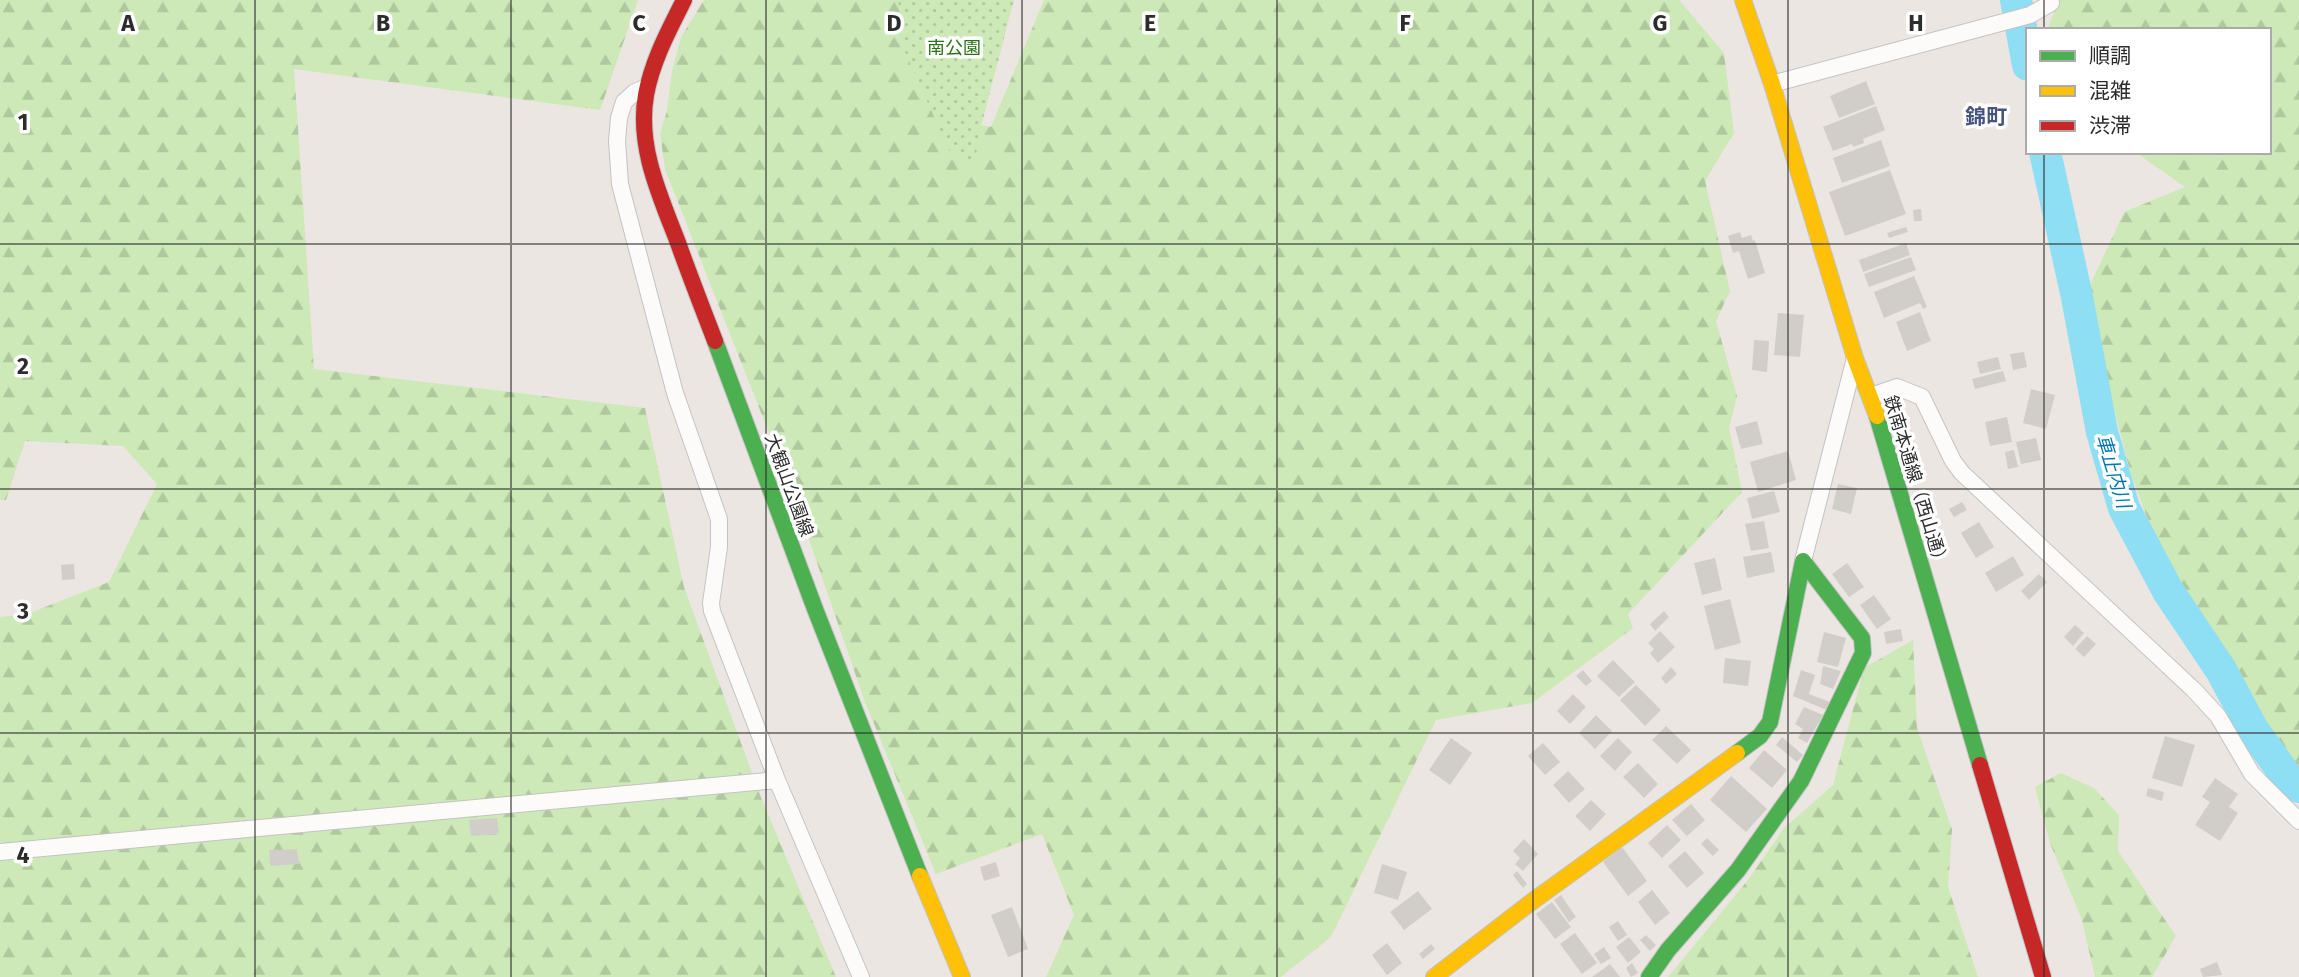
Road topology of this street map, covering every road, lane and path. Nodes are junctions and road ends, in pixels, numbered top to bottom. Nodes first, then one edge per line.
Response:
1 (684, 0) edge
2 (1743, 0) edge
3 (2050, 0) edge
4 (1772, 83) junction
5 (647, 87) junction
6 (1855, 358) junction
7 (1871, 396) junction
8 (1803, 561) junction
9 (778, 780) junction
10 (2299, 821) edge
11 (0, 852) edge
12 (1443, 974) edge
13 (861, 977) edge
14 (962, 977) edge
15 (1649, 977) edge
16 (2043, 977) edge

1 - 5 street, 大観山公園線
2 - 4 street, 鉄南本通線（西山通）
3 - 4 street
4 - 6 street, 鉄南本通線（西山通）
5 - 9 street
5 - 14 street, 大観山公園線
6 - 7 street, 鉄南本通線（西山通）
6 - 8 street
7 - 10 street
7 - 16 street, 鉄南本通線（西山通）
8 - 12 street
8 - 15 street
9 - 11 street
9 - 13 street

